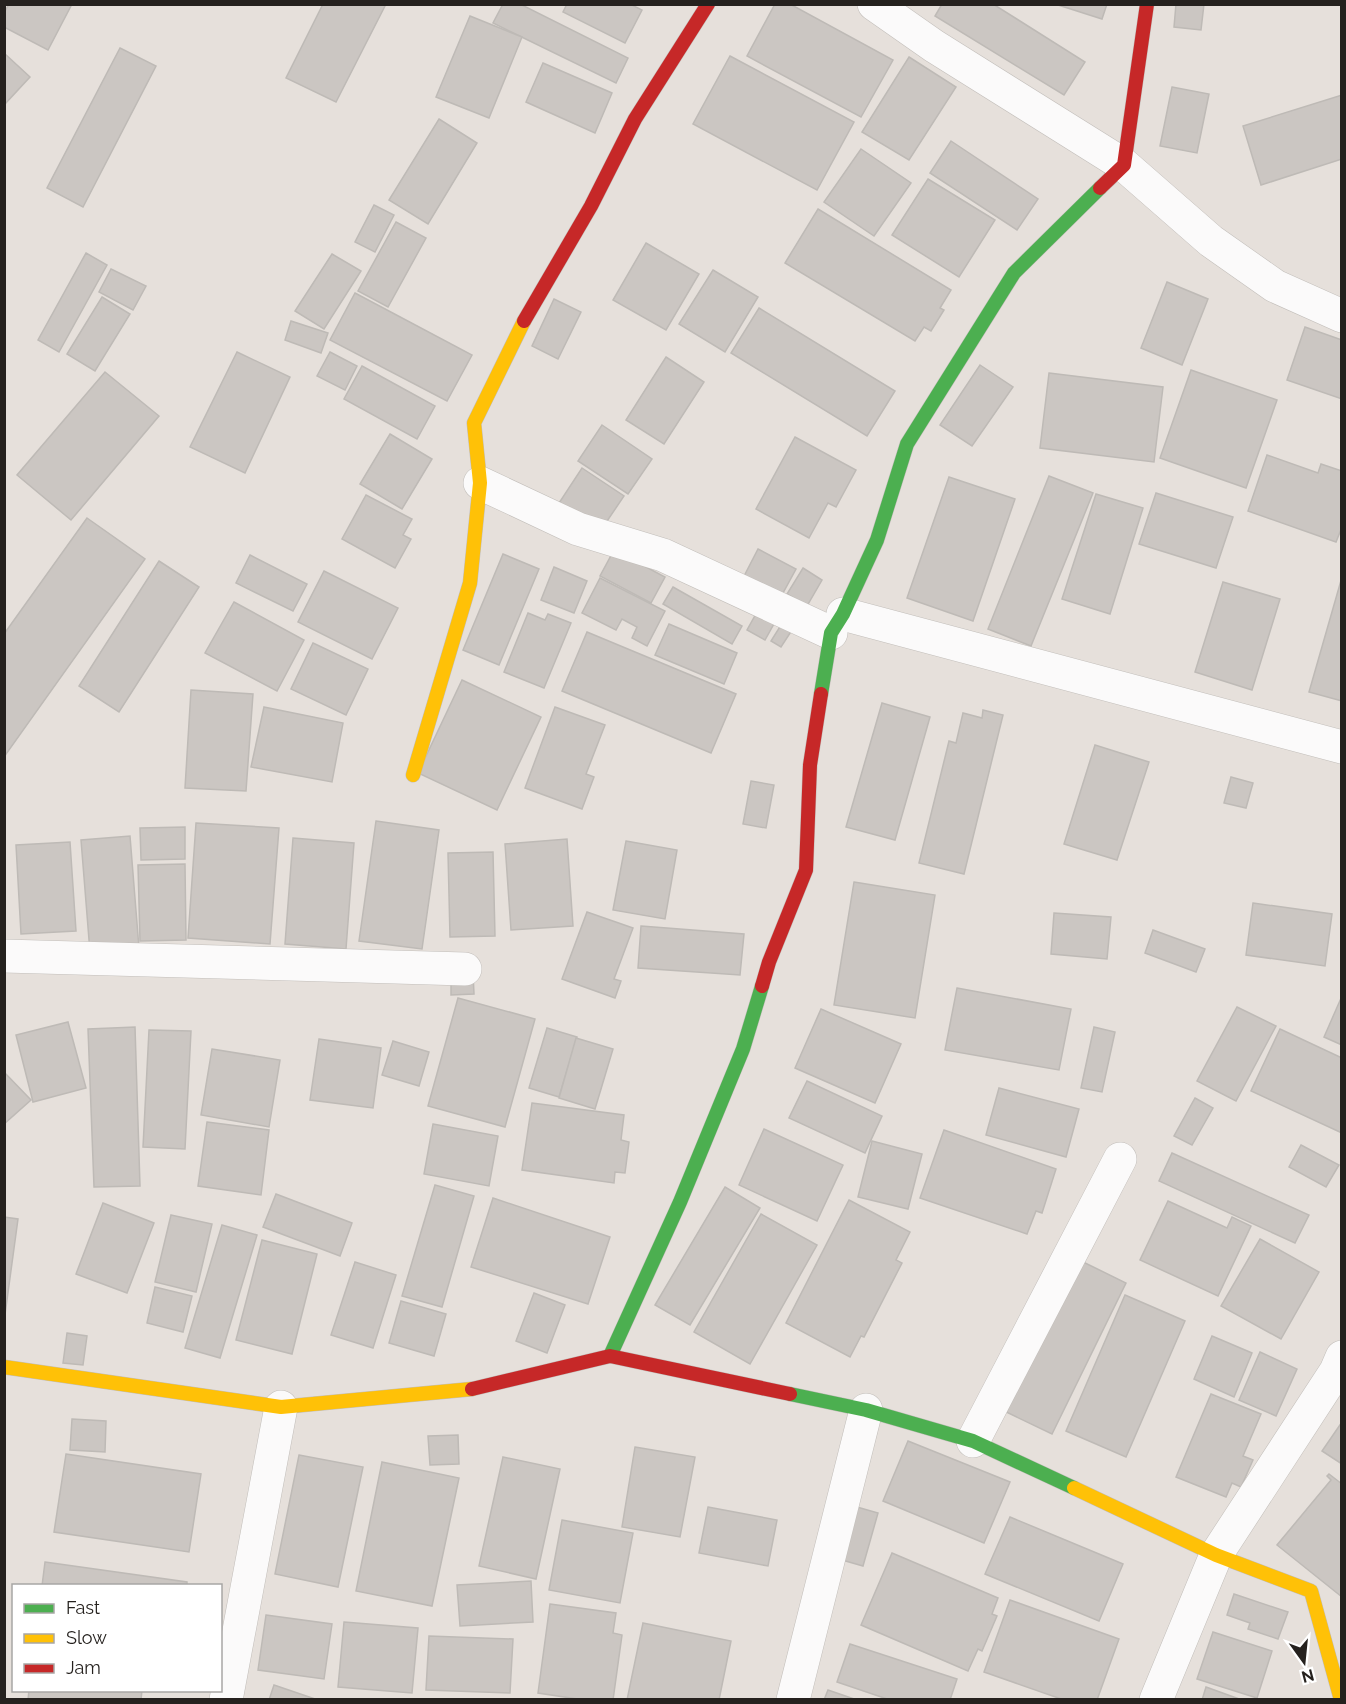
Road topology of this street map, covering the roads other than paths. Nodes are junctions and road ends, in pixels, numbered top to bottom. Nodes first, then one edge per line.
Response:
1 (708, 4) edge
2 (874, 4) edge
3 (1147, 4) edge
4 (1124, 165) junction
5 (1341, 316) edge
6 (480, 483) junction
7 (837, 623) junction
8 (1341, 747) edge
9 (413, 775) dead end
10 (4, 956) edge
11 (465, 969) dead end
12 (1119, 1159) dead end
13 (610, 1356) junction
14 (4, 1367) edge
15 (1340, 1367) edge
16 (281, 1407) junction
17 (866, 1410) junction
18 (973, 1441) junction
19 (1216, 1555) junction
20 (226, 1700) edge
21 (793, 1700) edge
22 (1156, 1700) edge
23 (1341, 1700) edge

1 - 6 street
2 - 4 street
3 - 4 street
4 - 5 street
4 - 7 street
6 - 7 street
6 - 9 street
7 - 8 street
7 - 13 street
10 - 11 street
12 - 18 street
13 - 16 street
13 - 17 street
14 - 16 street
15 - 19 street
16 - 20 street
17 - 18 street
17 - 21 street
18 - 19 street
19 - 22 street
19 - 23 street

